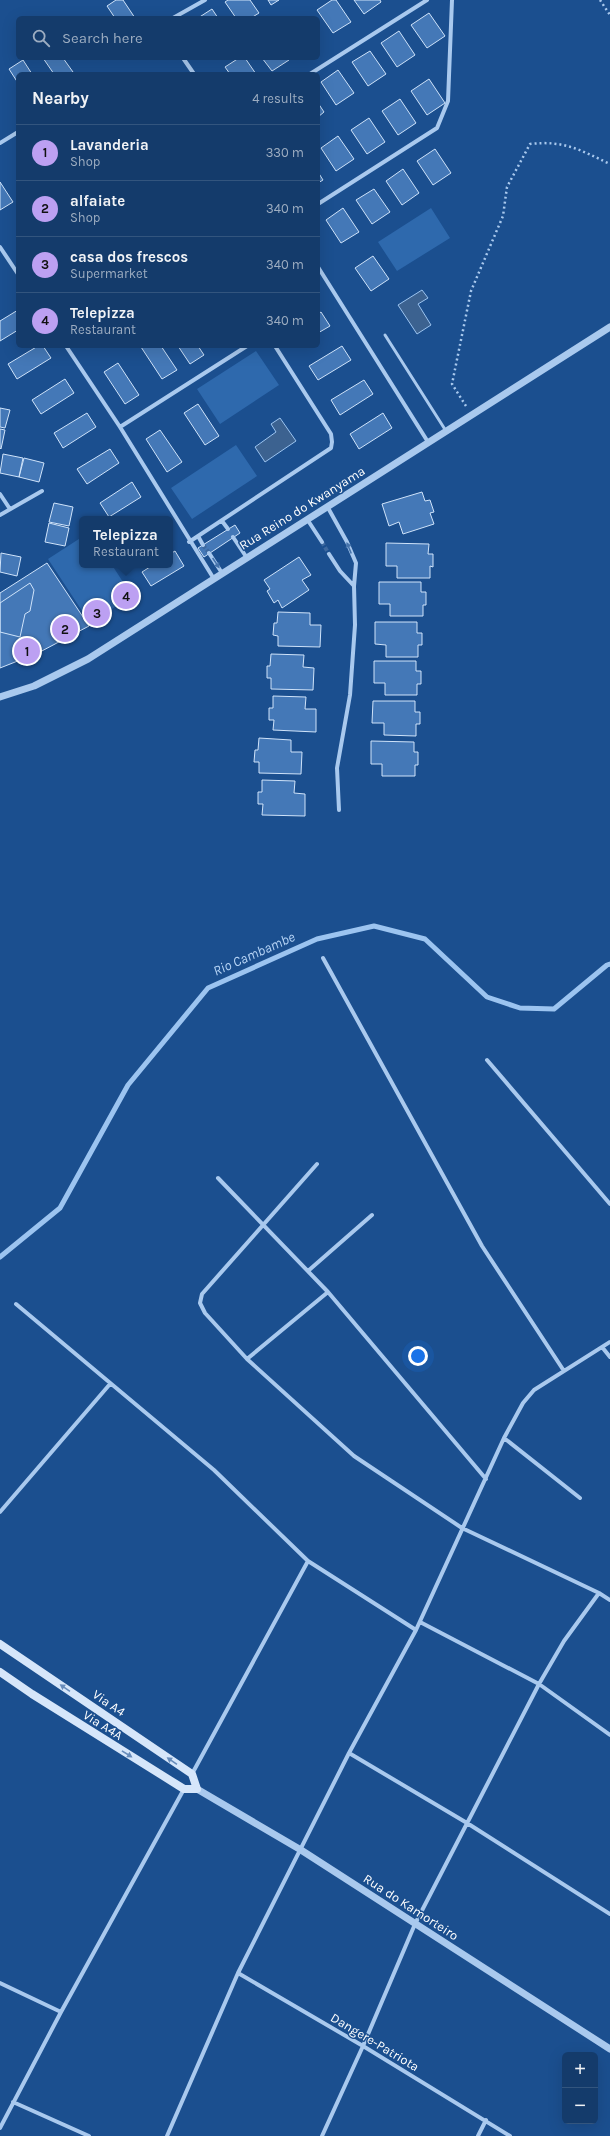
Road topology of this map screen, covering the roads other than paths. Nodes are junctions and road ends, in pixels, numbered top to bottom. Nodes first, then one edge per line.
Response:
1 (205, 0) edge
2 (427, 0) edge
3 (452, 0) edge
4 (177, 16) edge
5 (184, 60) edge
6 (193, 72) edge
7 (313, 72) edge
8 (16, 133) edge
9 (0, 143) edge
10 (320, 203) edge
11 (0, 247) edge
12 (320, 270) edge
13 (16, 271) edge
14 (610, 327) edge
15 (385, 335) dead end
16 (67, 348) edge
17 (244, 348) edge
18 (275, 348) edge
19 (120, 427) junction
20 (446, 431) junction
21 (428, 442) junction
22 (42, 491) dead end
23 (0, 494) edge
24 (327, 506) junction
25 (10, 509) junction
26 (0, 515) edge
27 (222, 520) junction
28 (307, 520) junction
29 (228, 529) dead end
30 (198, 536) junction
31 (233, 537) dead end
32 (189, 542) junction
33 (322, 542) tunnel mouth
34 (204, 545) tunnel mouth
35 (209, 553) tunnel mouth
36 (329, 554) tunnel mouth
37 (247, 558) junction
38 (222, 573) junction
39 (214, 579) junction
40 (354, 586) junction
41 (0, 697) edge
42 (339, 810) dead end
43 (323, 958) dead end
44 (487, 1060) dead end
45 (317, 1164) dead end
46 (218, 1178) dead end
47 (610, 1204) edge
48 (372, 1215) dead end
49 (264, 1224) junction
50 (308, 1271) junction
51 (328, 1292) junction
52 (16, 1304) dead end
53 (610, 1342) edge
54 (602, 1347) junction
55 (610, 1357) edge
56 (247, 1359) junction
57 (564, 1371) junction
58 (110, 1384) junction
59 (504, 1438) junction
60 (486, 1479) junction
61 (580, 1498) dead end
62 (0, 1512) edge
63 (462, 1528) junction
64 (308, 1561) junction
65 (599, 1593) junction
66 (610, 1600) edge
67 (420, 1622) junction
68 (416, 1630) junction
69 (0, 1644) edge
70 (0, 1672) edge
71 (539, 1684) junction
72 (610, 1735) edge
73 (349, 1753) junction
74 (192, 1774) junction
75 (184, 1789) junction
76 (197, 1789) junction
77 (467, 1824) junction
78 (301, 1850) junction
79 (610, 1914) edge
80 (415, 1924) junction
81 (238, 1973) junction
82 (0, 1983) edge
83 (61, 2012) junction
84 (363, 2046) junction
85 (610, 2049) edge
86 (13, 2102) junction
87 (486, 2120) junction
88 (0, 2128) edge
89 (89, 2136) edge
90 (167, 2136) edge
91 (322, 2136) edge
92 (478, 2136) edge
93 (510, 2136) edge

1 - 4 street
2 - 7 street
3 - 10 street
5 - 6 street
8 - 9 street
11 - 13 street
12 - 21 street
14 - 20 street, Rua Reino do Kwanyama
15 - 20 lane
16 - 19 street
17 - 19 street
18 - 27 street
19 - 32 street
20 - 21 street, Rua Reino do Kwanyama
21 - 24 street, Rua Reino do Kwanyama
22 - 25 street
23 - 25 street
24 - 28 street, Rua Reino do Kwanyama
40 -> 24 street
25 - 26 street
27 - 29 street
27 - 30 street
28 - 33 street
28 - 37 street, Rua Reino do Kwanyama
30 - 32 street
30 - 34 street
31 - 37 street
32 - 39 street
35 -> 38 street
36 - 40 street
37 - 38 street, Rua Reino do Kwanyama
38 - 39 street, Rua Reino do Kwanyama
39 - 41 street, Rua Reino do Kwanyama
40 - 42 street
43 - 57 street
44 - 47 street
45 - 49 street
46 - 49 street
48 - 50 street
49 - 50 street
49 - 56 street
50 - 51 street
51 - 56 street
51 - 60 street
52 - 58 street
53 - 54 street
54 - 55 street
54 - 57 street
56 - 63 street
57 - 59 street
58 - 62 street
58 - 64 street
59 - 60 street
59 - 61 street
60 - 63 street
63 - 65 street
63 - 67 street
64 - 68 street
64 - 74 street
65 - 66 street
65 - 71 street
67 - 68 street
67 - 71 street
68 - 73 street
74 -> 69 main road, Via A4
70 -> 75 main road, Via A4A
71 - 72 street
71 - 77 street
73 - 77 street
73 - 78 street
74 - 76 main road
75 - 76 main road
75 - 83 street
76 - 78 street, Rua do Kamorteiro
77 - 79 street
77 - 80 street
78 - 80 street, Rua do Kamorteiro
78 - 81 street
80 - 84 street
80 - 85 street, Rua do Kamorteiro
81 - 84 street, Dangere-Patriota
81 - 90 street
82 - 83 street
83 - 86 street
84 - 87 street, Dangere-Patriota
84 - 91 street
86 - 88 street
86 - 89 street
87 - 92 street
87 - 93 street, Dangere-Patriota

